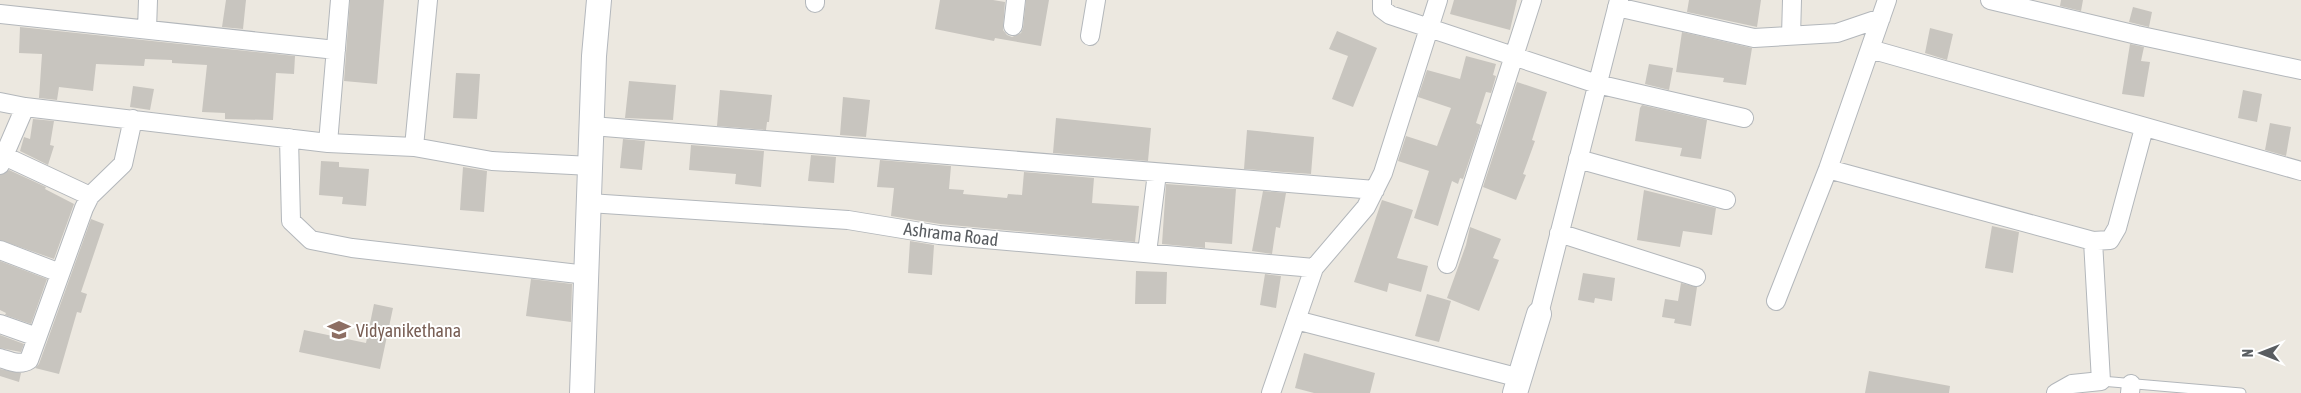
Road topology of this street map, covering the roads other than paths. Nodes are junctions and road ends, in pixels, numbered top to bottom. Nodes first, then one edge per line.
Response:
1 (148, 0) edge
2 (340, 0) edge
3 (428, 0) edge
4 (599, 0) edge
5 (1016, 0) edge
6 (1096, 0) edge
7 (1382, 0) edge
8 (1438, 0) edge
9 (1532, 0) edge
10 (1792, 0) edge
11 (1888, 0) edge
12 (1990, 0) edge
13 (1618, 3) edge
14 (0, 14) edge
15 (1881, 18) junction
16 (1013, 26) dead end
17 (1429, 28) junction
18 (147, 30) junction
19 (1090, 36) dead end
20 (1791, 36) junction
21 (1870, 49) junction
22 (336, 50) junction
23 (1514, 55) junction
24 (2301, 70) edge
25 (1597, 84) junction
26 (0, 102) edge
27 (25, 107) junction
28 (1744, 118) dead end
29 (133, 120) junction
30 (592, 126) junction
31 (2144, 128) junction
32 (289, 138) junction
33 (328, 143) junction
34 (414, 147) junction
35 (1, 158) edge
36 (1578, 159) junction
37 (591, 166) junction
38 (1828, 169) junction
39 (2301, 171) edge
40 (1157, 173) junction
41 (1375, 190) junction
42 (90, 196) junction
43 (1726, 200) dead end
44 (589, 203) junction
45 (1559, 233) junction
46 (2093, 242) junction
47 (0, 250) edge
48 (1147, 253) junction
49 (1447, 264) dead end
50 (1314, 268) junction
51 (60, 273) junction
52 (587, 274) junction
53 (1696, 277) dead end
54 (1776, 301) dead end
55 (1538, 314) joint
56 (1296, 320) junction
57 (0, 324) edge
58 (37, 338) junction
59 (0, 358) edge
60 (2100, 381) junction
61 (1517, 385) edge
62 (2131, 388) edge
63 (582, 393) edge
64 (1271, 393) edge
65 (2056, 393) edge
66 (2241, 393) edge

1 - 18 street
2 - 22 street
3 - 34 street
4 - 30 street
5 - 16 street
6 - 19 street
7 - 17 street
8 - 17 street
9 - 23 street
10 - 20 street
11 - 15 street
12 - 24 street
13 - 20 street
13 - 25 street
14 - 18 street
15 - 20 street
15 - 21 street
17 - 23 street
17 - 41 street
18 - 22 street
21 - 31 street
21 - 38 street
22 - 33 street
23 - 25 street
23 - 49 street
25 - 28 street
25 - 36 street
26 - 27 street
27 - 29 street
27 - 35 street
29 - 32 street
29 - 42 street
30 - 37 street
30 - 40 street
31 - 39 street
31 - 46 street
32 - 33 street
32 - 52 street
33 - 34 street
34 - 37 street
35 - 42 street
36 - 43 street
36 - 45 street
37 - 44 street
38 - 46 street
38 - 54 street
40 - 41 street
40 - 48 street
41 - 50 street
42 - 51 street
44 - 48 street, Ashrama Road
44 - 52 street
45 - 53 street
45 - 55 street
46 - 60 street
47 - 51 street
48 - 50 street, Ashrama Road
50 - 56 street
51 - 58 street
52 - 63 street
55 - 61 street
56 - 61 street
56 - 64 street
57 - 58 street
58 - 59 street
60 - 62 lane
60 - 65 street
62 - 66 lane

